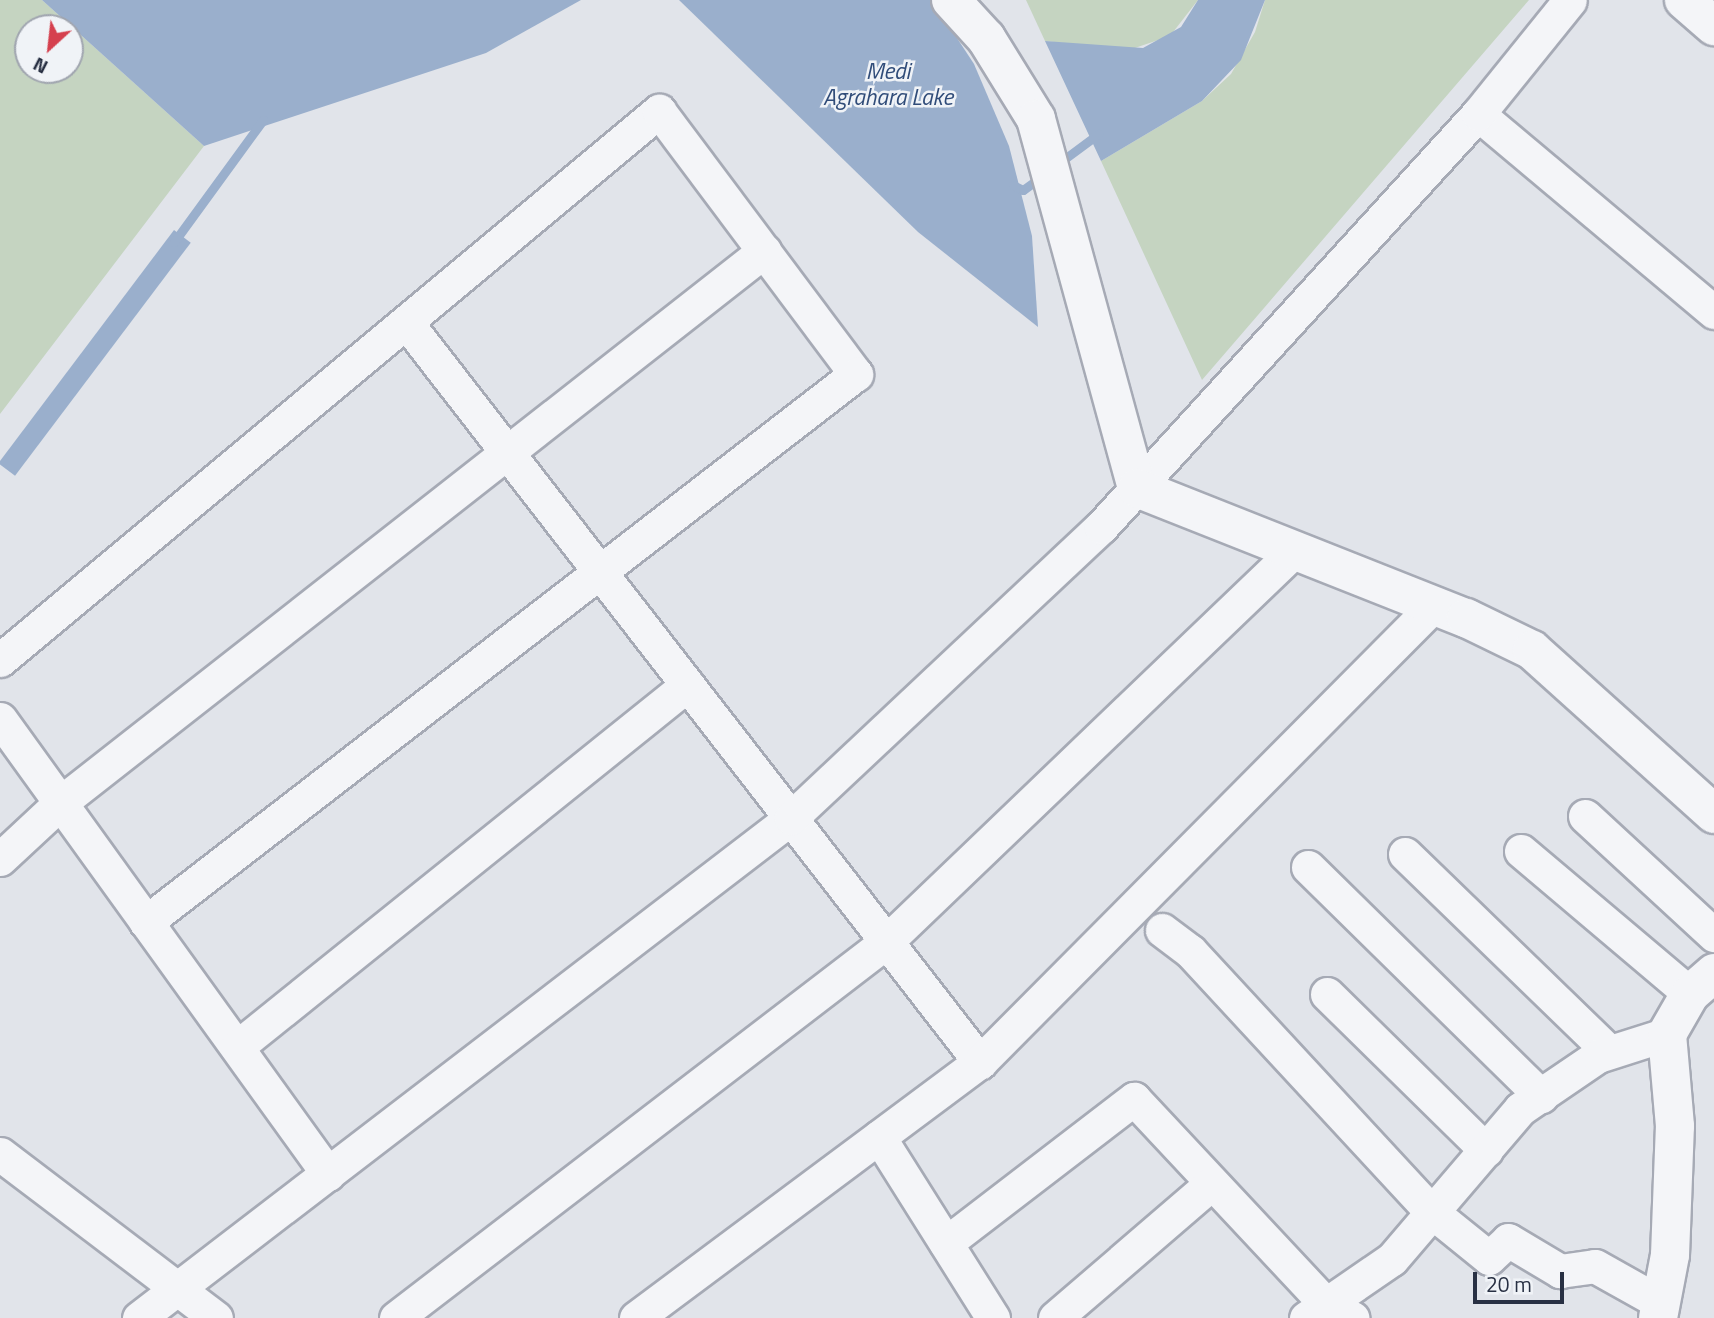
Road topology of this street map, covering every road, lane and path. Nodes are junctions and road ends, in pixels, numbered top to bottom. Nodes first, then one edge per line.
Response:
1 (951, 0) edge
2 (1570, 0) edge
3 (1684, 0) edge
4 (1714, 26) edge
5 (1478, 114) junction
6 (764, 251) junction
7 (1714, 312) edge
8 (406, 322) junction
9 (507, 453) junction
10 (1137, 488) junction
11 (1295, 550) junction
12 (599, 572) junction
13 (1434, 605) junction
14 (0, 660) edge
15 (687, 685) junction
16 (0, 719) edge
17 (61, 803) junction
18 (1714, 814) edge
19 (1585, 816) dead end
20 (791, 818) junction
21 (1521, 851) dead end
22 (1405, 854) dead end
23 (0, 859) edge
24 (1308, 867) dead end
25 (146, 922) junction
26 (1162, 930) dead end
27 (1714, 935) edge
28 (887, 942) junction
29 (1702, 984) edge
30 (1327, 994) dead end
31 (1667, 1034) junction
32 (237, 1047) junction
33 (1609, 1052) junction
34 (980, 1062) junction
35 (1541, 1096) junction
36 (879, 1136) junction
37 (1486, 1150) junction
38 (0, 1154) edge
39 (328, 1174) junction
40 (1212, 1183) junction
41 (1432, 1212) junction
42 (946, 1243) junction
43 (178, 1289) junction
44 (1660, 1310) edge
45 (1328, 1313) edge
46 (139, 1318) edge
47 (216, 1318) edge
48 (396, 1318) edge
49 (636, 1318) edge
50 (993, 1318) edge
51 (1055, 1318) edge

1 - 10 street
2 - 5 street
3 - 4 street
5 - 7 street
5 - 10 street
6 - 8 street
6 - 9 street
6 - 12 street
8 - 9 street
8 - 14 street
9 - 12 street
9 - 17 street
10 - 11 street
10 - 20 street
11 - 13 street
11 - 28 street
12 - 15 street
12 - 25 street
13 - 18 street
13 - 34 street
15 - 20 street
15 - 32 street
16 - 17 street
17 - 23 street
17 - 25 street
19 - 27 street
20 - 28 street
20 - 39 street
21 - 29 street
22 - 33 street
24 - 35 street
25 - 32 street
26 - 41 street
28 - 34 street
28 - 48 street
29 - 31 street
30 - 37 street
31 - 33 street
31 - 44 street
32 - 39 street
33 - 35 street
34 - 36 street
35 - 37 street
36 - 42 street
36 - 49 street
37 - 41 street
38 - 43 street
39 - 43 street
40 - 42 street
40 - 45 street
40 - 51 street
41 - 44 street
41 - 45 street
42 - 50 street
43 - 46 street
43 - 47 street

